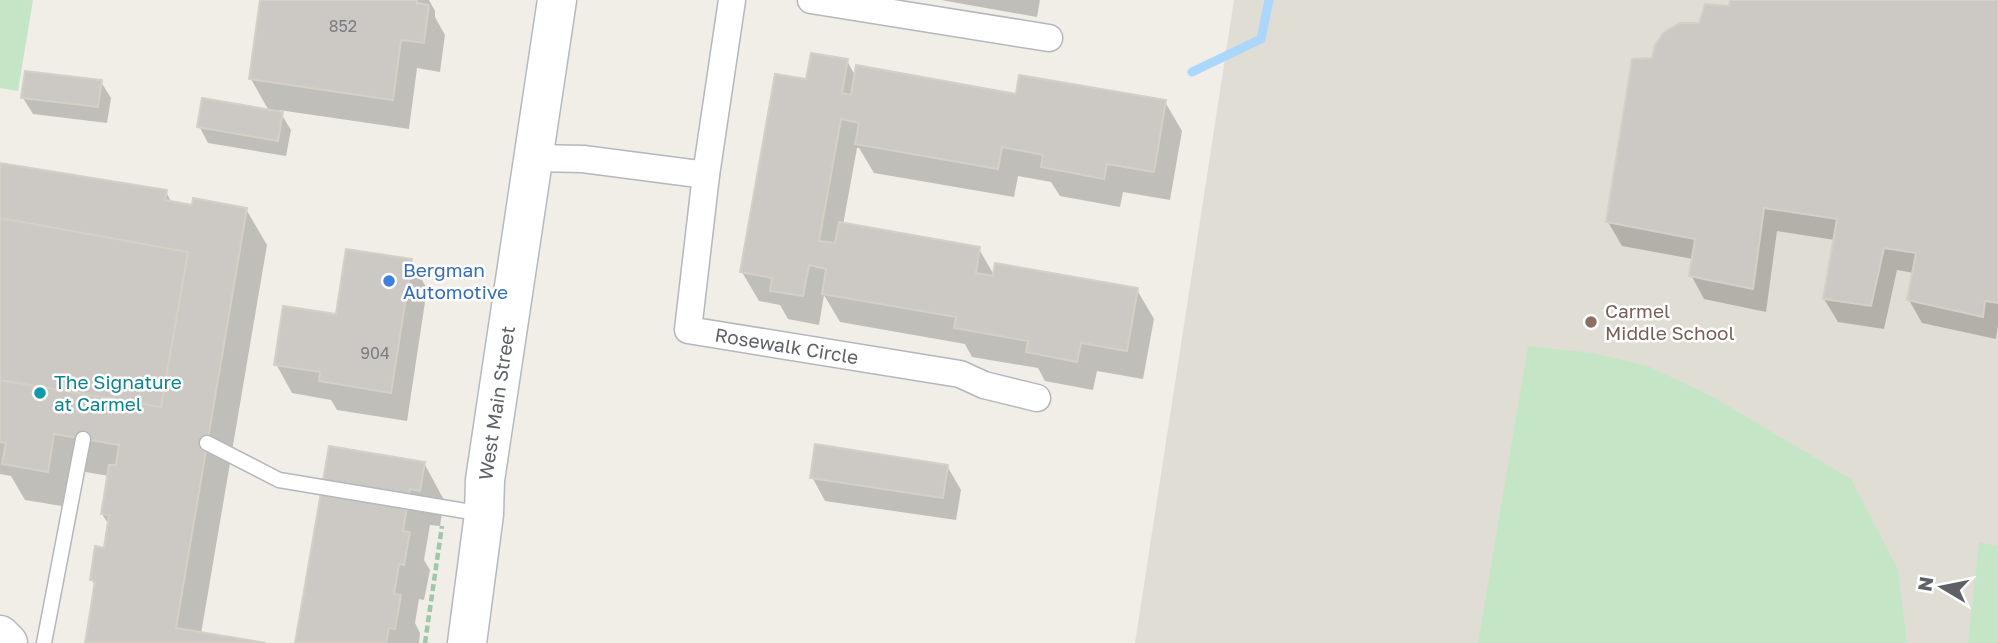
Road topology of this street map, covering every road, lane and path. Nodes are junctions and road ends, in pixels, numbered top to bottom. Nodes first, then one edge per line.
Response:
1 (557, 0) edge
2 (732, 0) edge
3 (811, 0) edge
4 (1049, 38) dead end
5 (534, 158) junction
6 (706, 175) junction
7 (1037, 398) dead end
8 (83, 439) dead end
9 (207, 443) dead end
10 (445, 508) junction
11 (484, 514) junction
12 (0, 635) edge
13 (8, 643) edge
14 (44, 643) edge
15 (425, 643) edge
16 (467, 643) edge

1 - 5 main road, West Main Street
2 - 6 street, Rosewalk Circle
3 - 4 street
5 - 6 street
5 - 11 main road, West Main Street
6 - 7 street, Rosewalk Circle
8 - 14 lane
9 - 10 lane
10 - 11 lane
10 - 15 path
11 - 16 main road, West Main Street
12 - 13 main road

